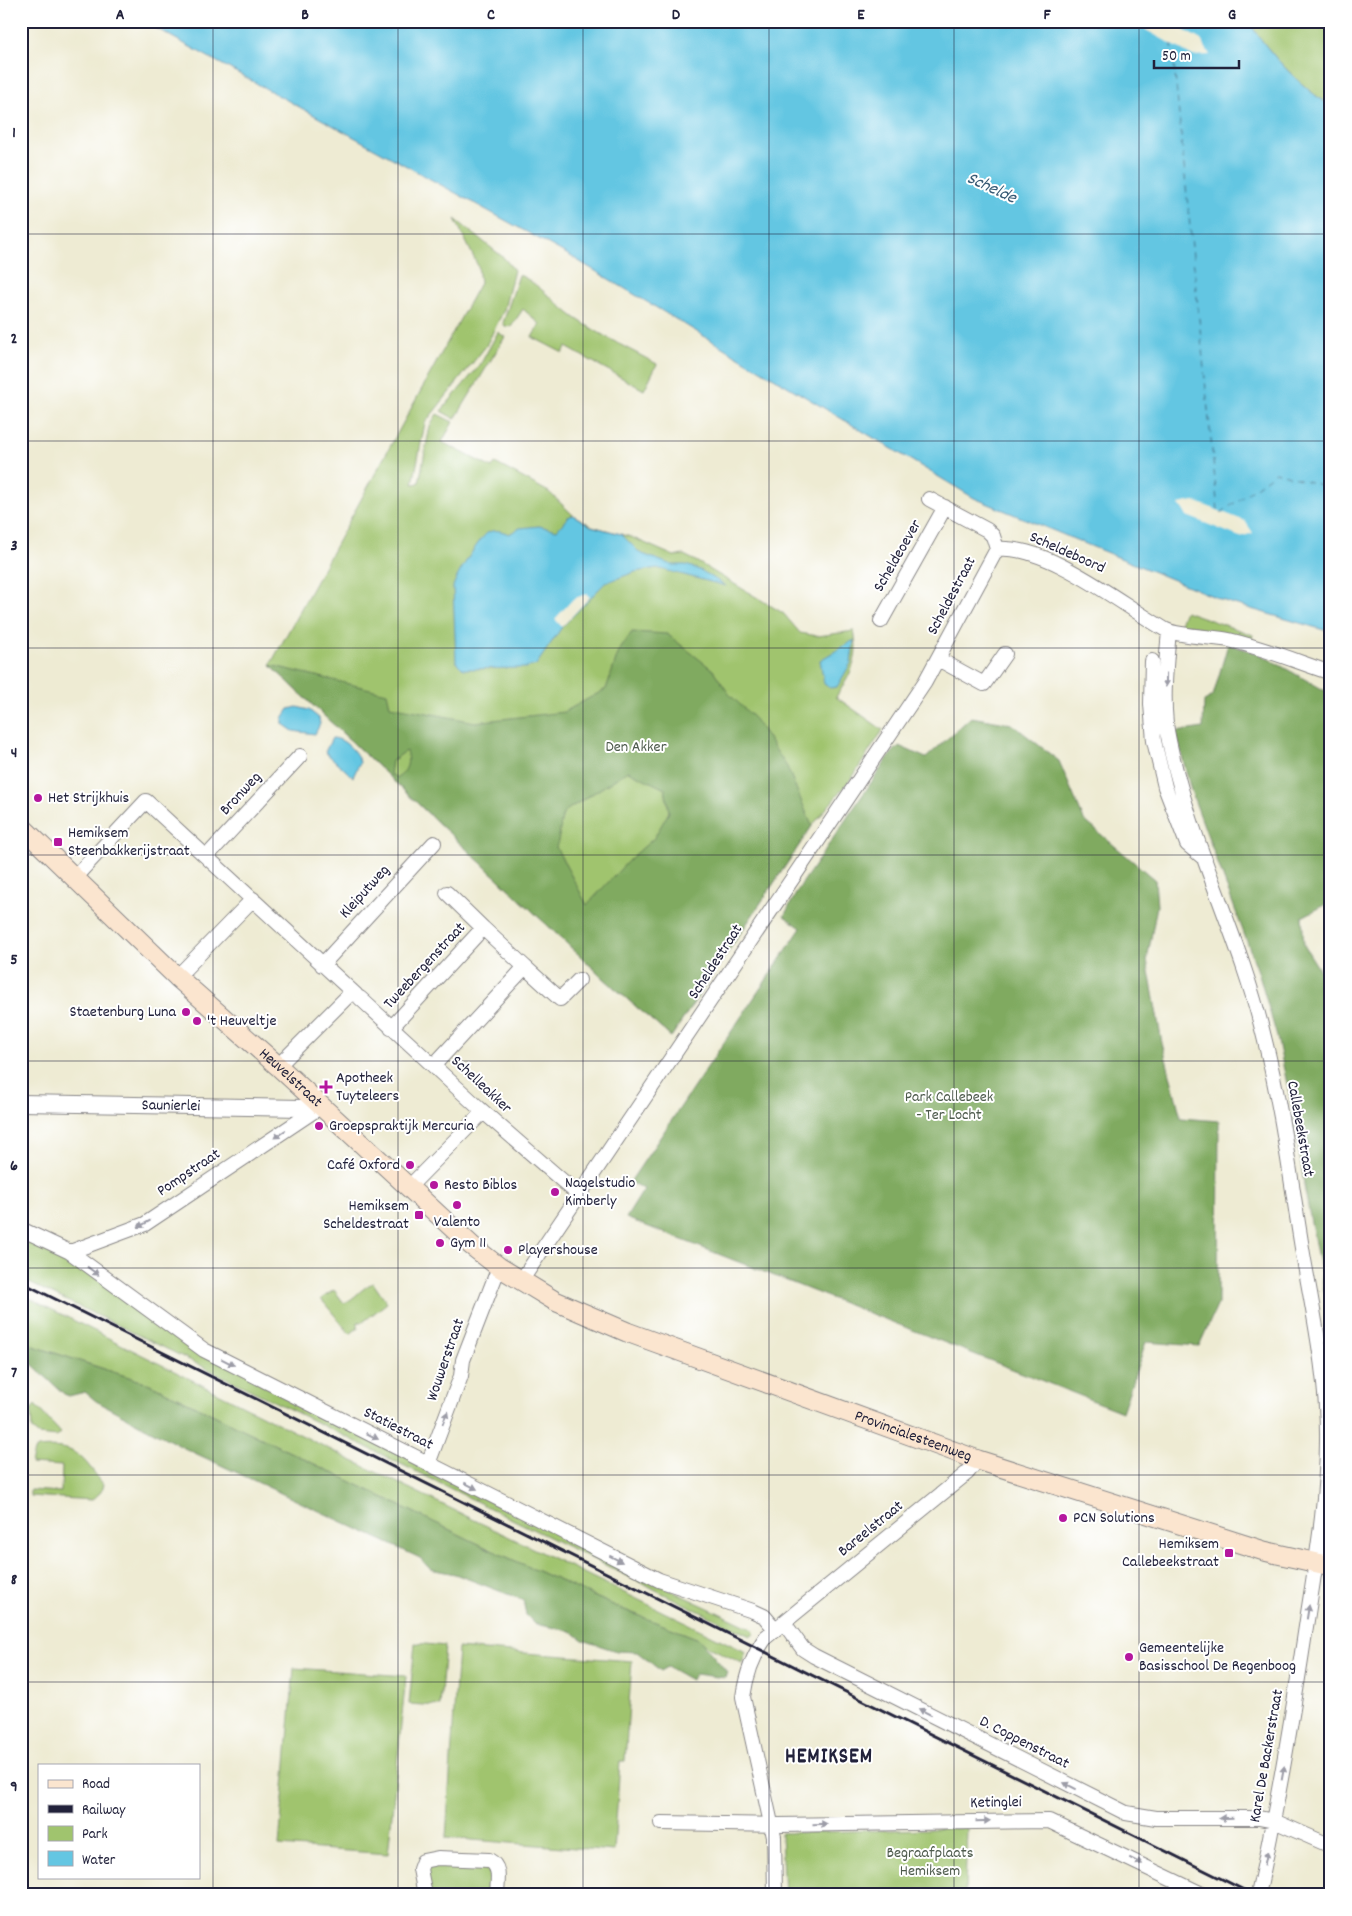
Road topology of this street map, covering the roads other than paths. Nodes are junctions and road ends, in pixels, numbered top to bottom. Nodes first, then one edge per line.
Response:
1 (929, 499) dead end
2 (945, 508) junction
3 (997, 549) junction
4 (881, 621) dead end
5 (1169, 631) junction
6 (1006, 654) dead end
7 (938, 660) junction
8 (1152, 662) dead end
9 (1331, 673) edge
10 (300, 756) dead end
11 (21, 826) edge
12 (434, 843) dead end
13 (207, 856) junction
14 (1206, 859) junction
15 (75, 877) junction
16 (447, 894) dead end
17 (253, 899) junction
18 (484, 928) junction
19 (322, 965) junction
20 (525, 966) junction
21 (177, 977) junction
22 (579, 980) dead end
23 (355, 995) junction
24 (392, 1028) junction
25 (434, 1065) junction
26 (278, 1066) junction
27 (21, 1103) edge
28 (320, 1107) junction
29 (483, 1112) junction
30 (408, 1188) junction
31 (580, 1196) junction
32 (21, 1229) edge
33 (70, 1252) junction
34 (499, 1267) junction
35 (521, 1281) junction
36 (978, 1460) junction
37 (428, 1464) junction
38 (1323, 1564) edge
39 (779, 1626) junction
40 (1274, 1821) junction
41 (661, 1822) dead end
42 (772, 1825) junction
43 (1331, 1846) edge
44 (425, 1895) edge
45 (497, 1895) edge
46 (775, 1895) edge
47 (1204, 1895) edge
48 (1258, 1895) edge

1 - 2 street
2 - 3 street
2 - 4 street, Scheldeoever
3 - 5 street, Scheldeboord
3 - 7 street, Scheldestraat
5 - 9 street
5 -> 14 street, Callebeekstraat
6 - 7 street, Scheldestraat
7 - 31 street, Scheldestraat
8 - 14 street
10 - 13 street, Bronweg
11 - 15 main road, Heuvelstraat
12 - 19 street, Kleiputweg
13 - 15 street, Schelleakker
13 - 17 street, Schelleakker
14 - 38 street, Callebeekstraat
15 - 21 main road, Heuvelstraat
16 - 18 street, Tweebergenstraat
17 - 19 street, Schelleakker
17 - 21 street
18 - 20 street, Tweebergenstraat
18 - 24 street, Tweebergenstraat
19 - 23 street, Schelleakker
20 - 22 street, Tweebergenstraat
20 - 25 street
21 - 26 main road, Heuvelstraat
23 - 24 street, Schelleakker
23 - 26 street
24 - 25 street, Schelleakker
25 - 29 street, Schelleakker
26 - 28 main road, Heuvelstraat
27 - 28 street, Saunierlei
28 - 30 main road, Heuvelstraat
28 -> 33 street, Pompstraat
29 - 30 street
29 - 31 street, Schelleakker
30 - 34 main road, Heuvelstraat
31 - 35 street, Scheldestraat
32 - 33 street, Statiestraat
33 -> 37 street, Statiestraat
34 - 35 main road, Heuvelstraat
37 -> 34 street, Wouwerstraat
35 - 36 main road, Provincialesteenweg
36 - 38 main road, Provincialesteenweg
36 - 39 street, Bareelstraat
37 -> 39 street, Statiestraat
40 -> 38 street, Karel De Backerstraat
40 -> 39 street, D. Coppenstraat
39 - 42 street, Bareelstraat
40 - 43 street, D. Coppenstraat
48 -> 40 street, Karel De Backerstraat
41 - 42 street, Ketinglei
42 - 46 street, Bareelstraat
42 -> 47 street, Ketinglei
44 - 45 street

